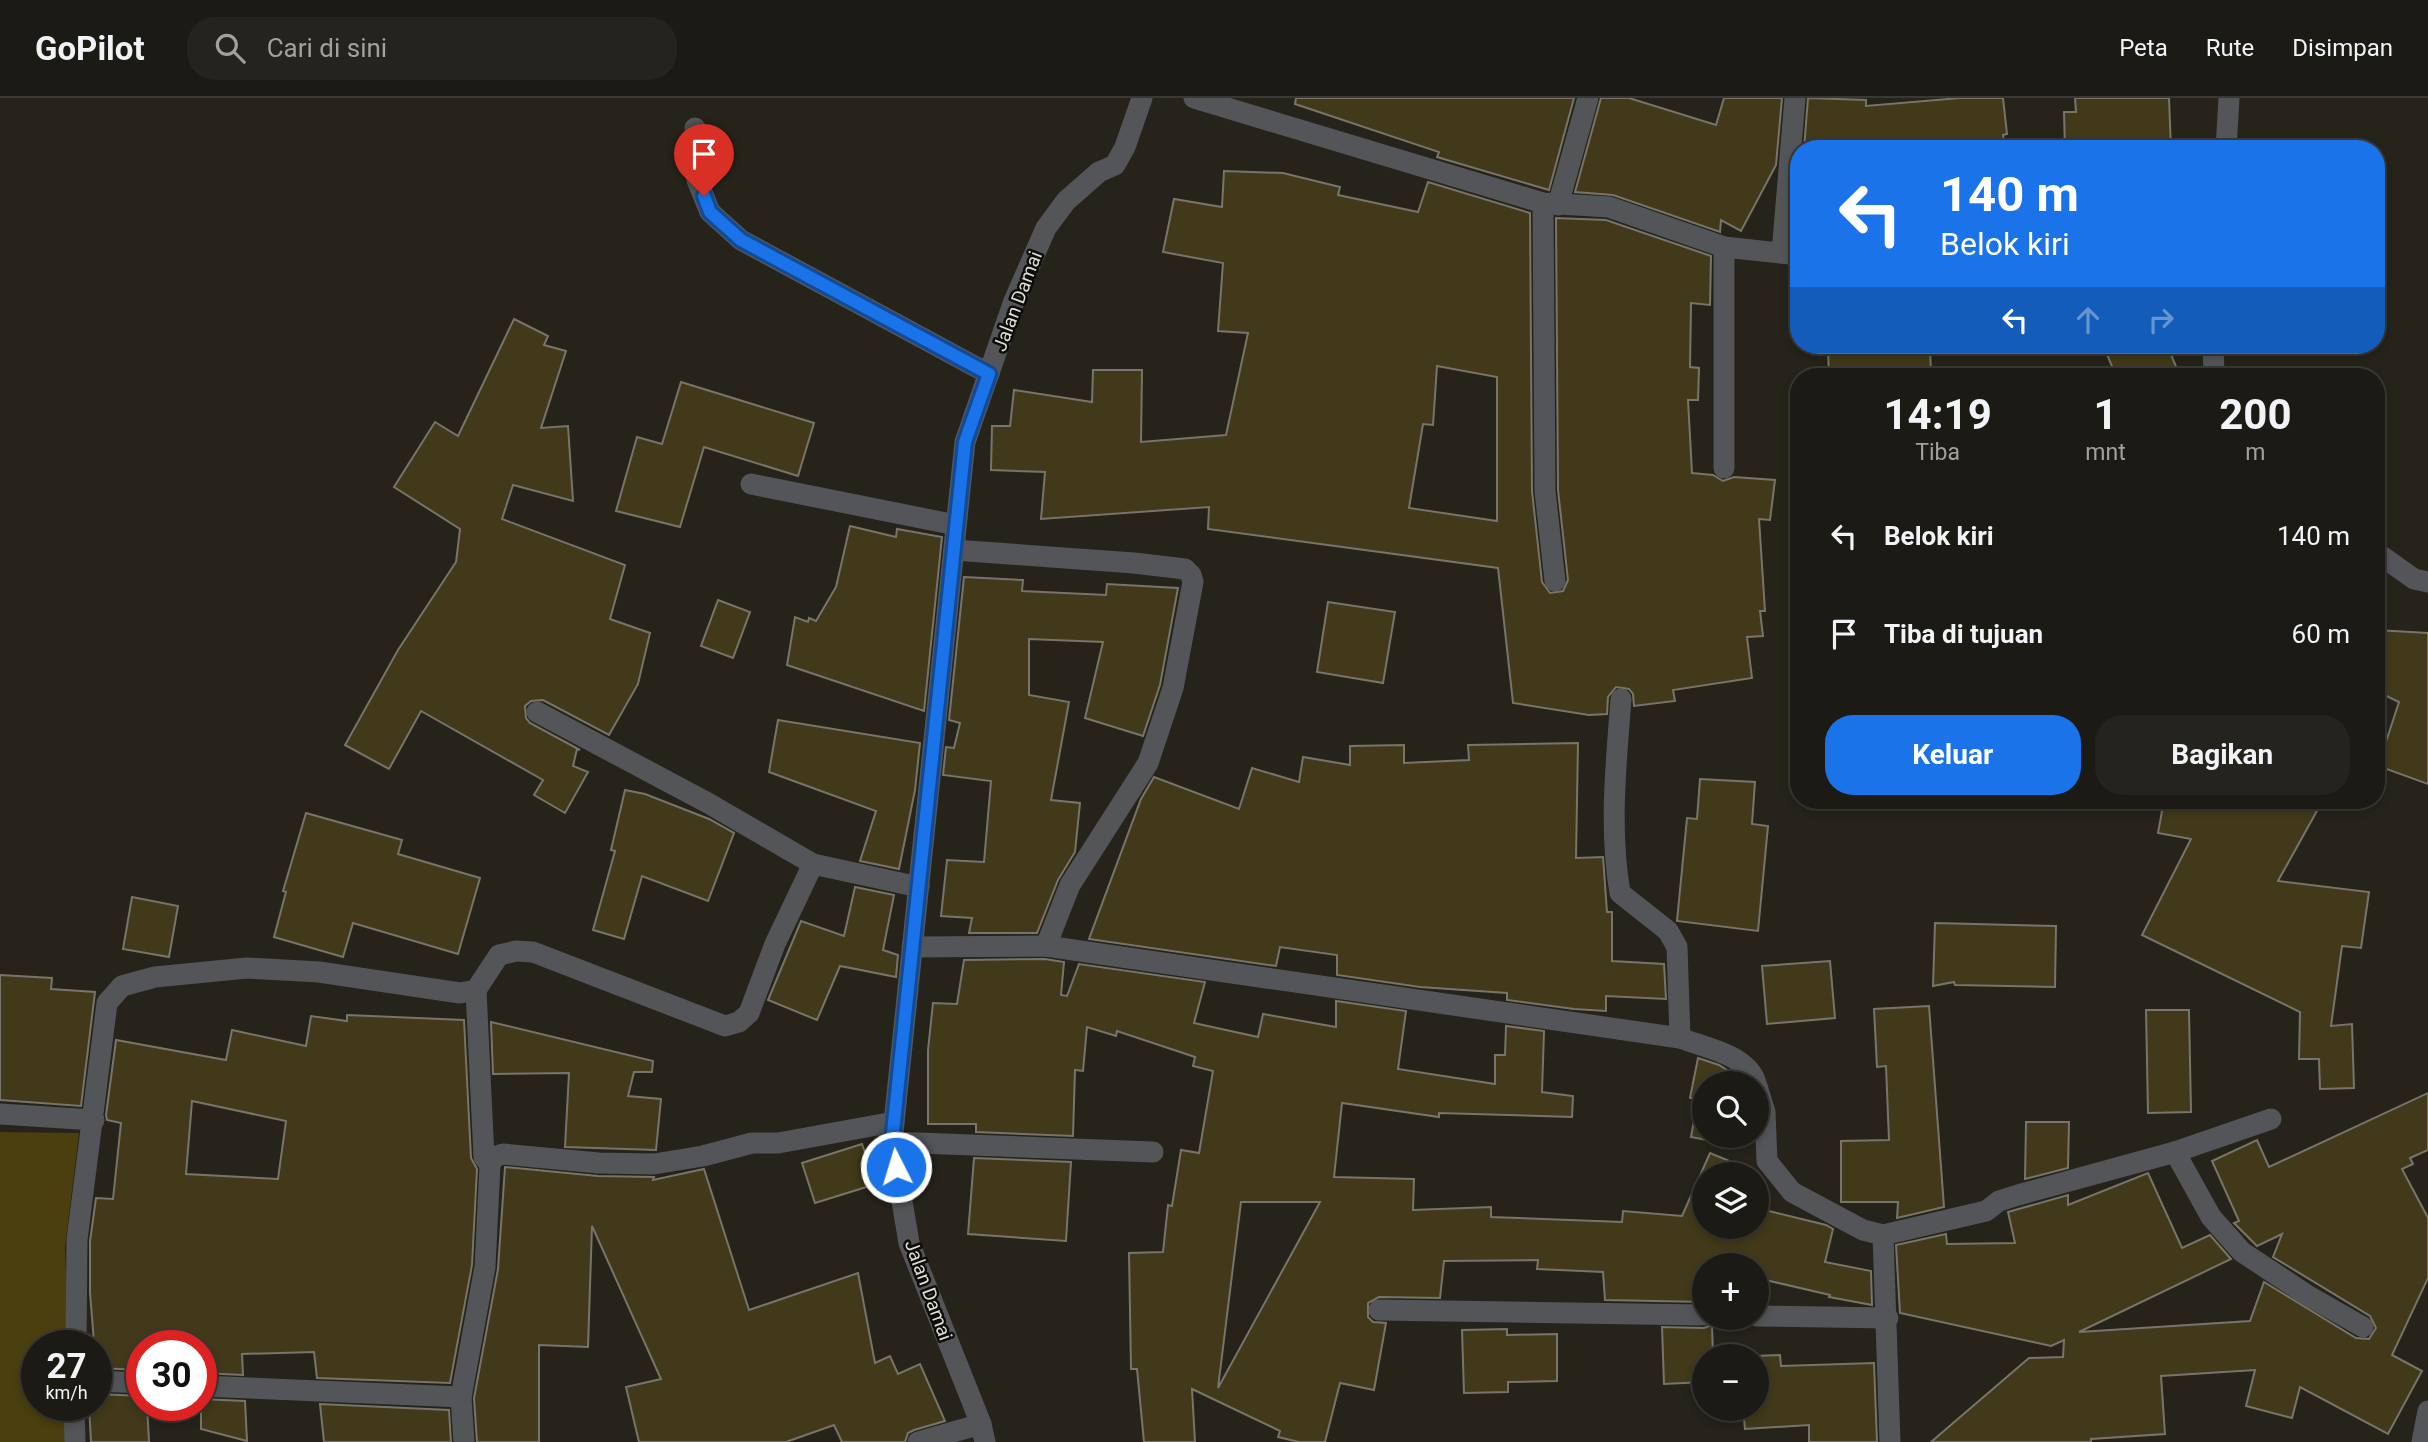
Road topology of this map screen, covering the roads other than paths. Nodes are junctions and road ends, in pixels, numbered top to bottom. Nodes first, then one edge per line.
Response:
1 (1142, 98) edge
2 (1194, 98) edge
3 (1588, 98) edge
4 (1795, 98) edge
5 (2229, 98) edge
6 (695, 128) dead end
7 (1794, 140) edge
8 (2227, 140) edge
9 (1550, 204) junction
10 (1724, 247) junction
11 (1790, 254) edge
12 (989, 374) junction
13 (1724, 468) dead end
14 (751, 484) dead end
15 (956, 525) junction
16 (954, 550) junction
17 (2385, 558) edge
18 (1555, 581) dead end
19 (2428, 582) edge
20 (1621, 699) dead end
21 (537, 712) dead end
22 (813, 864) junction
23 (919, 887) junction
24 (1045, 946) junction
25 (912, 947) junction
26 (476, 990) junction
27 (1679, 1038) junction
28 (1750, 1071) edge
29 (0, 1114) edge
30 (2271, 1119) dead end
31 (94, 1120) junction
32 (893, 1132) junction
33 (1766, 1148) edge
34 (1153, 1152) dead end
35 (2175, 1152) junction
36 (490, 1165) junction
37 (1883, 1235) junction
38 (1379, 1310) dead end
39 (1692, 1315) edge
40 (1769, 1316) edge
41 (1888, 1318) junction
42 (2363, 1327) dead end
43 (76, 1330) edge
44 (217, 1387) edge
45 (461, 1397) junction
46 (2428, 1411) edge
47 (74, 1421) edge
48 (983, 1433) edge
49 (75, 1442) edge
50 (464, 1442) edge
51 (918, 1442) edge
52 (1890, 1442) edge
53 (2422, 1442) edge

1 - 12 street, Jalan Damai
2 - 9 street
3 - 9 street
4 - 7 street
5 - 8 street
6 - 12 street
9 - 10 street
9 - 18 street
10 - 11 street
10 - 13 street
12 - 15 street, Jalan Damai
14 - 15 street
15 - 16 street, Jalan Damai
16 - 23 street, Jalan Damai
16 - 24 street
17 - 19 street
20 - 27 street
21 - 22 street
22 - 23 street
22 - 26 street
23 - 25 street, Jalan Damai
24 - 25 street
24 - 27 street
25 - 32 street, Jalan Damai
26 - 31 street
26 - 36 street
27 - 28 street
29 - 31 street
30 - 35 street
31 - 43 street
32 - 34 street
32 - 36 street
32 - 48 street, Jalan Damai
33 - 37 street
35 - 37 street
35 - 42 street
36 - 45 street
37 - 41 street
38 - 39 street
40 - 41 street
41 - 52 street
44 - 45 street
45 - 50 street
46 - 53 street
47 - 49 street
48 - 51 street

